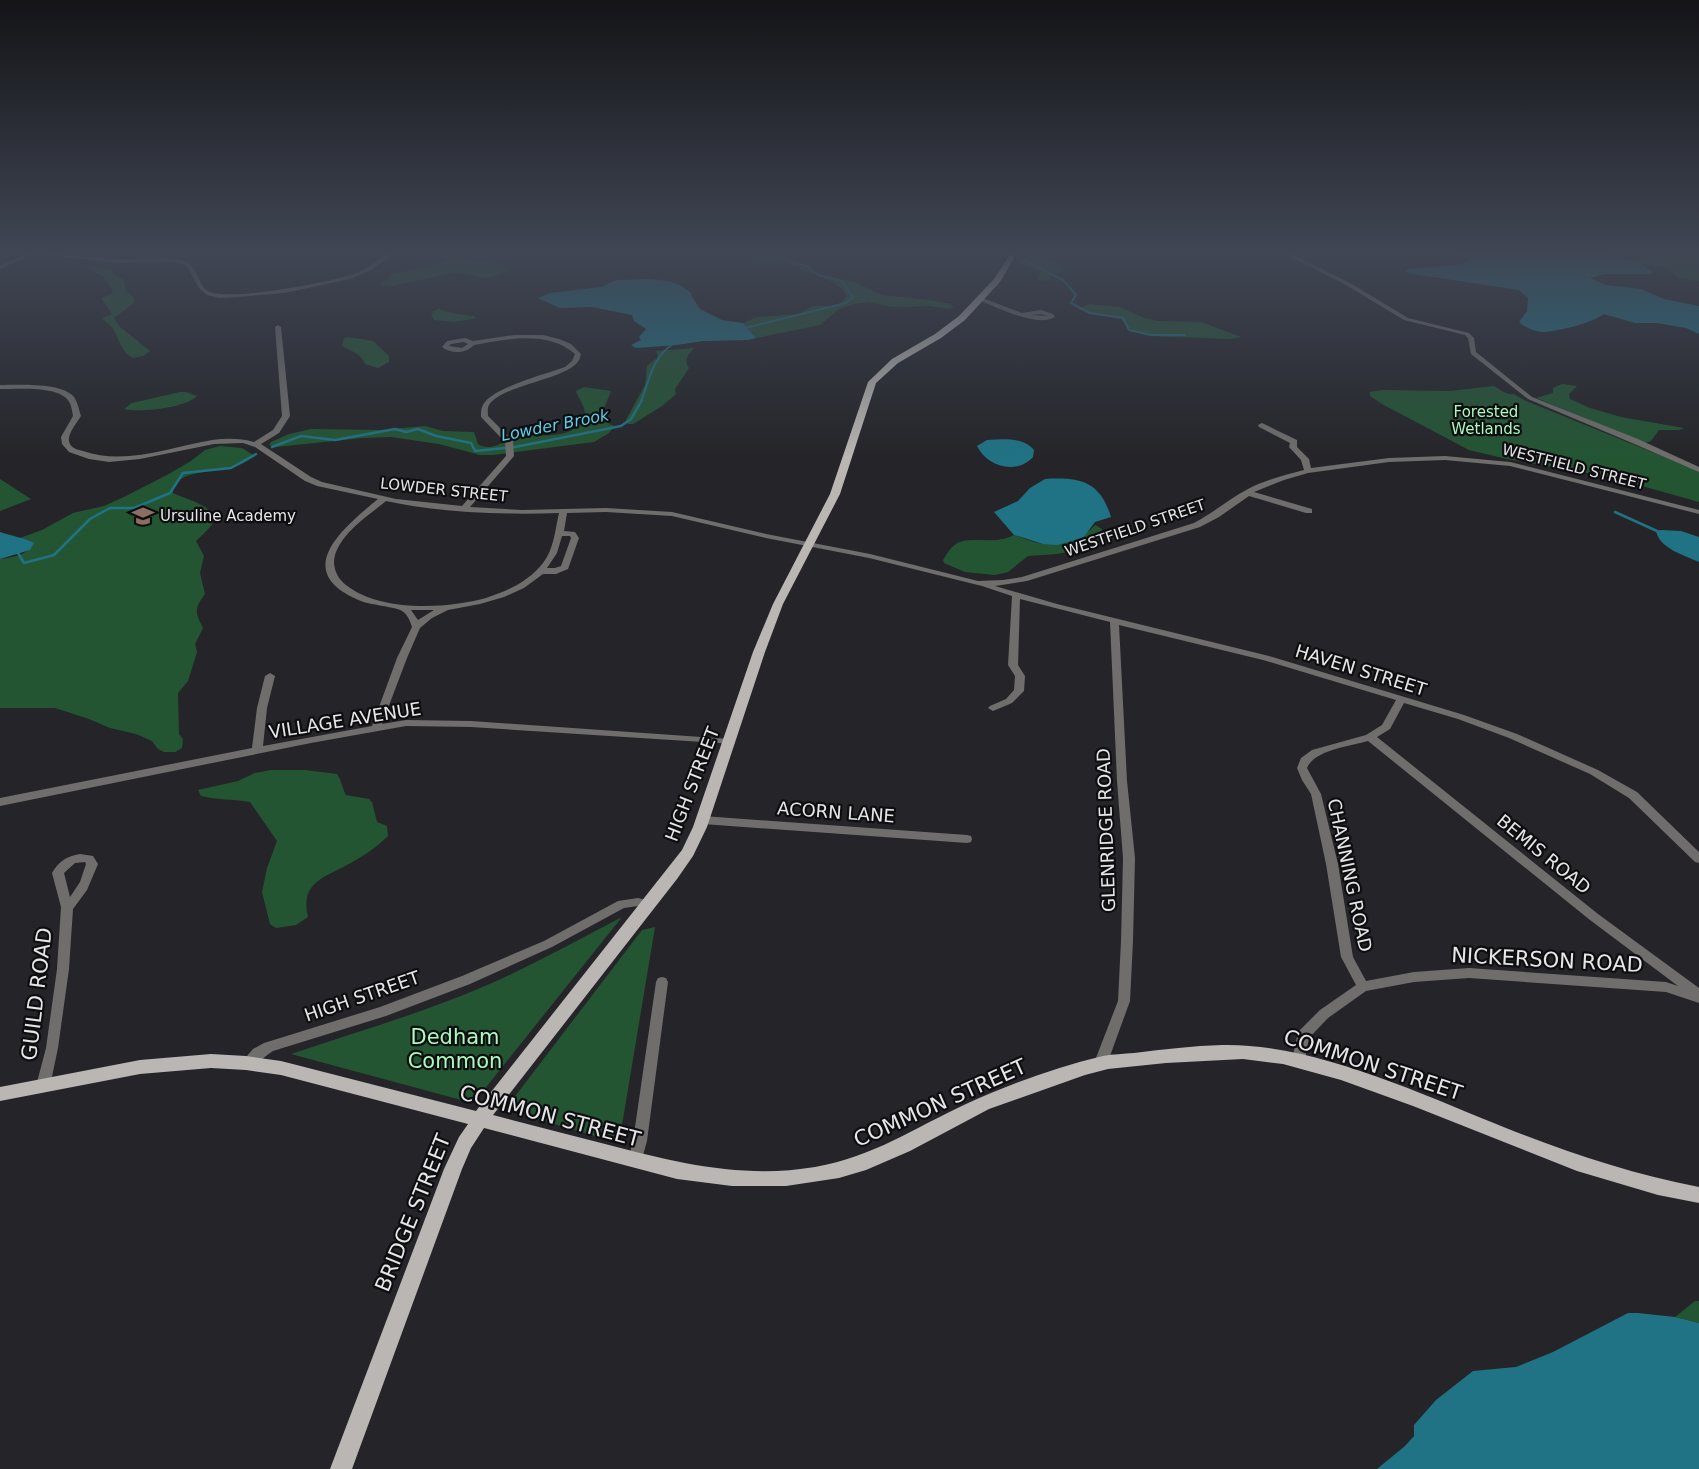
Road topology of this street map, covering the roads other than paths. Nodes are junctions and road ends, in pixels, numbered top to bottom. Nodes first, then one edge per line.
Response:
1 (957, 322) edge
2 (1416, 322) edge
3 (278, 328) dead end
4 (472, 343) dead end
5 (0, 387) edge
6 (1262, 425) dead end
7 (256, 444) junction
8 (1699, 470) edge
9 (1308, 471) junction
10 (1247, 493) junction
11 (385, 498) junction
12 (464, 509) junction
13 (564, 511) junction
14 (1309, 511) dead end
15 (1699, 512) edge
16 (558, 533) junction
17 (809, 545) junction
18 (540, 571) junction
19 (978, 584) junction
20 (1016, 596) junction
21 (403, 606) junction
22 (447, 607) junction
23 (1114, 620) junction
24 (416, 627) junction
25 (270, 676) dead end
26 (1401, 700) junction
27 (993, 708) dead end
28 (376, 728) junction
29 (1370, 737) junction
30 (730, 742) junction
31 (256, 751) junction
32 (0, 802) edge
33 (703, 820) junction
34 (967, 839) dead end
35 (1699, 858) edge
36 (648, 905) junction
37 (68, 907) dead end
38 (662, 982) dead end
39 (1363, 987) junction
40 (1699, 997) edge
41 (1299, 1060) junction
42 (248, 1063) junction
43 (1101, 1064) junction
44 (43, 1086) junction
45 (0, 1094) edge
46 (479, 1120) junction
47 (635, 1161) junction
48 (1699, 1195) edge
49 (341, 1469) edge

1 - 17 main road, HIGH STREET
2 - 8 street
3 - 7 street
4 - 12 street
5 - 7 street, LOWDER STREET
6 - 9 street
7 - 11 street, LOWDER STREET
9 - 10 street, WESTFIELD STREET
9 - 15 street, WESTFIELD STREET
10 - 14 street
10 - 19 street, WESTFIELD STREET
11 - 12 street, LOWDER STREET
11 - 21 street
12 - 13 street, LOWDER STREET
13 - 16 street
13 - 17 street, LOWDER STREET
16 - 18 street
16 - 18 street
17 - 19 street, WESTFIELD STREET
17 - 30 main road, HIGH STREET
18 - 22 street
19 - 20 street, HAVEN STREET
20 - 23 street, HAVEN STREET
20 - 27 street
21 - 22 street
21 - 24 street
22 - 24 street
23 - 26 street, HAVEN STREET
23 - 43 street, GLENRIDGE ROAD
24 - 28 street
25 - 31 street
26 - 29 street, CHANNING ROAD
26 - 35 street, HAVEN STREET
28 - 30 street, VILLAGE AVENUE
28 - 31 street, VILLAGE AVENUE
29 - 39 street, CHANNING ROAD
29 - 40 street, BEMIS ROAD
30 - 33 main road, HIGH STREET
31 - 32 street, VILLAGE AVENUE
33 - 34 street, ACORN LANE
33 - 36 main road, HIGH STREET
36 - 42 street, HIGH STREET
36 - 46 main road, BRIDGE STREET
37 - 44 street, GUILD ROAD
38 - 47 street
39 - 40 street, NICKERSON ROAD
39 - 41 street
41 - 43 main road, COMMON STREET
41 - 48 main road, COMMON STREET
42 - 44 main road
42 - 46 main road, COMMON STREET
43 - 47 main road, COMMON STREET
44 - 45 main road
46 - 47 main road, COMMON STREET
46 - 49 main road, BRIDGE STREET

